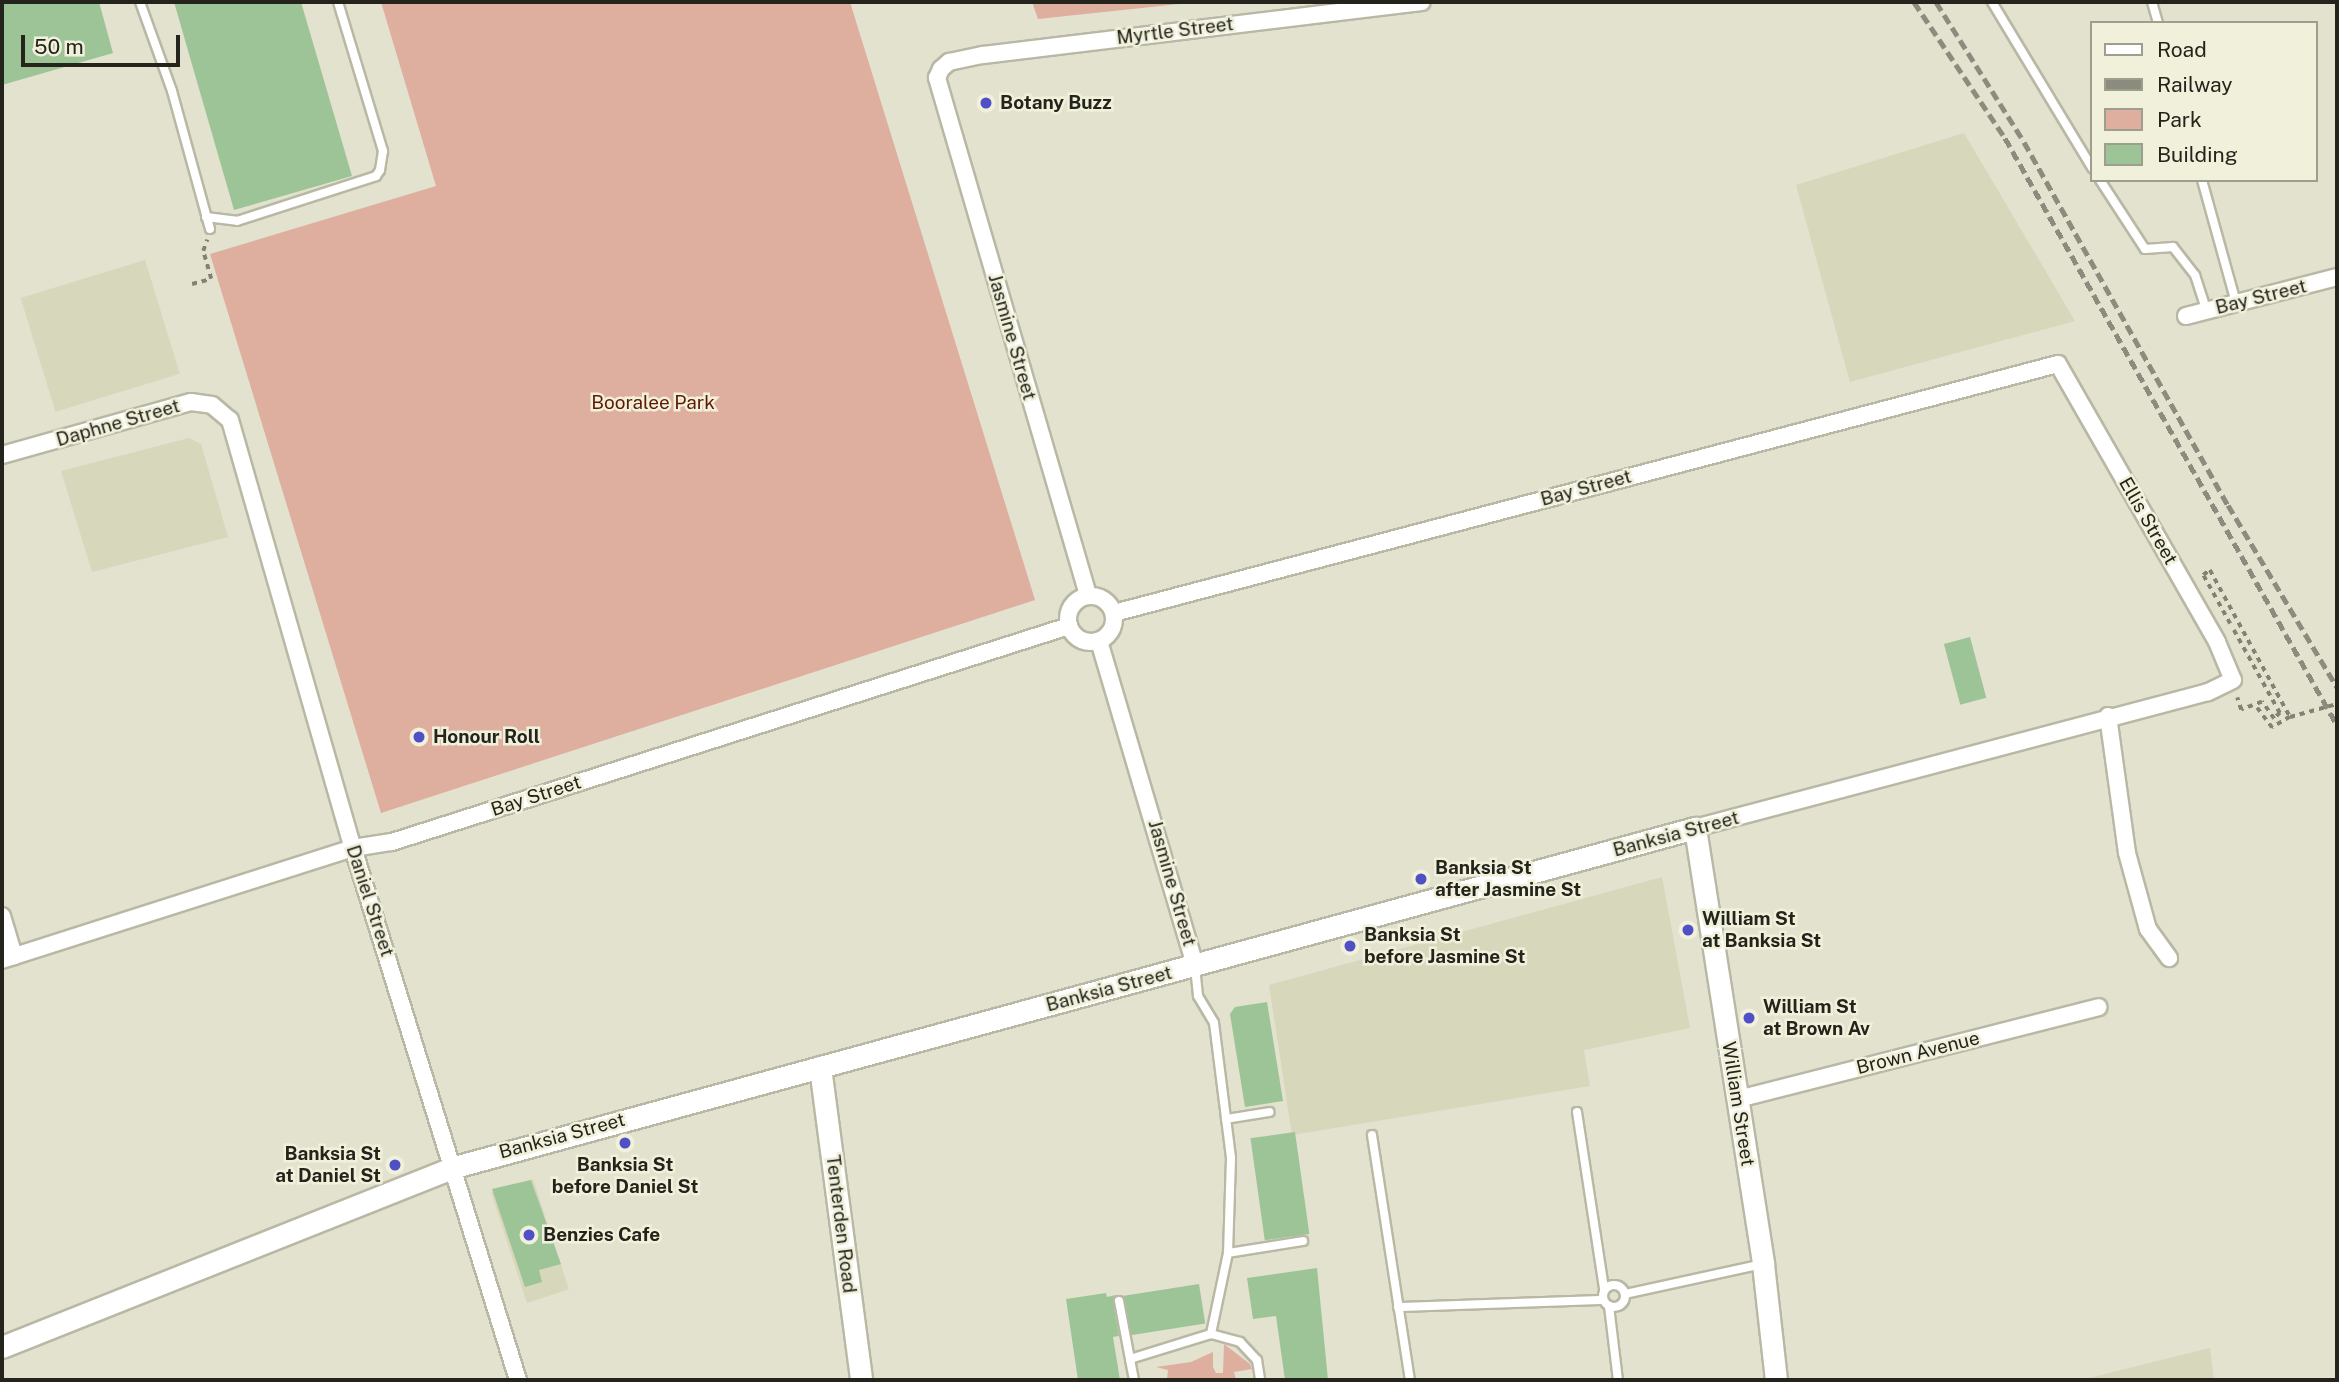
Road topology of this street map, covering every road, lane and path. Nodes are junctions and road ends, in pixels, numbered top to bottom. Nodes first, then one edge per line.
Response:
1 (140, 2) edge
2 (338, 2) edge
3 (1422, 2) edge
4 (1992, 2) edge
5 (2152, 2) edge
6 (2157, 21) edge
7 (937, 78) joint
8 (2090, 165) edge
9 (2101, 182) edge
10 (2203, 182) edge
11 (206, 217) junction
12 (210, 229) joint
13 (2337, 277) edge
14 (192, 284) dead end
15 (2236, 303) junction
16 (2207, 311) junction
17 (2186, 316) dead end
18 (2058, 364) joint
19 (230, 420) joint
20 (2, 456) edge
21 (1088, 596) junction
22 (1114, 613) junction
23 (1069, 626) junction
24 (1099, 640) junction
25 (2233, 680) junction
26 (2337, 704) edge
27 (2257, 708) junction
28 (2108, 716) junction
29 (2290, 717) junction
30 (1695, 828) junction
31 (353, 848) junction
32 (2, 916) edge
33 (8, 958) edge
34 (2169, 958) dead end
35 (1195, 966) junction
36 (2098, 1007) dead end
37 (820, 1067) junction
38 (1738, 1099) junction
39 (1269, 1112) dead end
40 (1577, 1112) dead end
41 (1226, 1119) junction
42 (1372, 1135) dead end
43 (451, 1168) junction
44 (1303, 1241) dead end
45 (1228, 1253) junction
46 (1763, 1264) junction
47 (1604, 1289) junction
48 (1625, 1294) junction
49 (1119, 1301) dead end
50 (1606, 1303) junction
51 (1398, 1307) junction
52 (1211, 1334) junction
53 (2, 1347) edge
54 (1130, 1359) junction
55 (519, 1380) edge
56 (861, 1380) edge
57 (1134, 1380) edge
58 (1260, 1380) edge
59 (1410, 1380) edge
60 (1618, 1380) edge
61 (1776, 1380) edge

1 - 11 lane
2 - 11 lane
3 - 7 street, Myrtle Street
4 - 8 lane
5 - 6 lane
7 - 21 street, Jasmine Street
9 - 16 lane
10 - 15 lane
11 - 12 lane
12 - 14 path
13 - 15 street, Bay Street
15 - 16 street, Bay Street
16 - 17 street, Bay Street
18 - 22 street, Bay Street
18 - 25 street, Ellis Street
19 - 20 street, Daphne Street
19 - 31 street, Daniel Street
21 - 22 street
21 - 23 street
22 - 24 street
23 - 24 street
23 - 31 street, Bay Street
24 - 35 street, Jasmine Street
25 - 27 path
25 - 28 street, Banksia Street
26 - 29 path, bridge
27 - 29 path
27 - 29 path
28 - 30 street, Banksia Street
28 - 34 street
30 - 35 street, Banksia Street
30 - 38 street, William Street
31 - 33 street, Bay Street
31 - 43 street, Daniel Street
32 - 33 street
35 - 37 street, Banksia Street
35 - 41 lane
36 - 38 street, Brown Avenue
37 - 43 street, Banksia Street
37 - 56 street, Tenterden Road
38 - 46 street, William Street
39 - 41 lane
40 - 47 lane
41 - 45 lane
42 - 51 lane
43 - 53 street, Banksia Street
43 - 55 street, Daniel Street
44 - 45 lane
45 - 52 lane
46 - 48 lane
46 - 61 street, William Street
47 - 48 lane
47 - 50 lane
48 - 50 lane
49 - 54 lane
50 - 51 lane
50 - 60 lane
51 - 59 lane
52 - 54 lane
52 - 58 lane
54 - 57 lane

